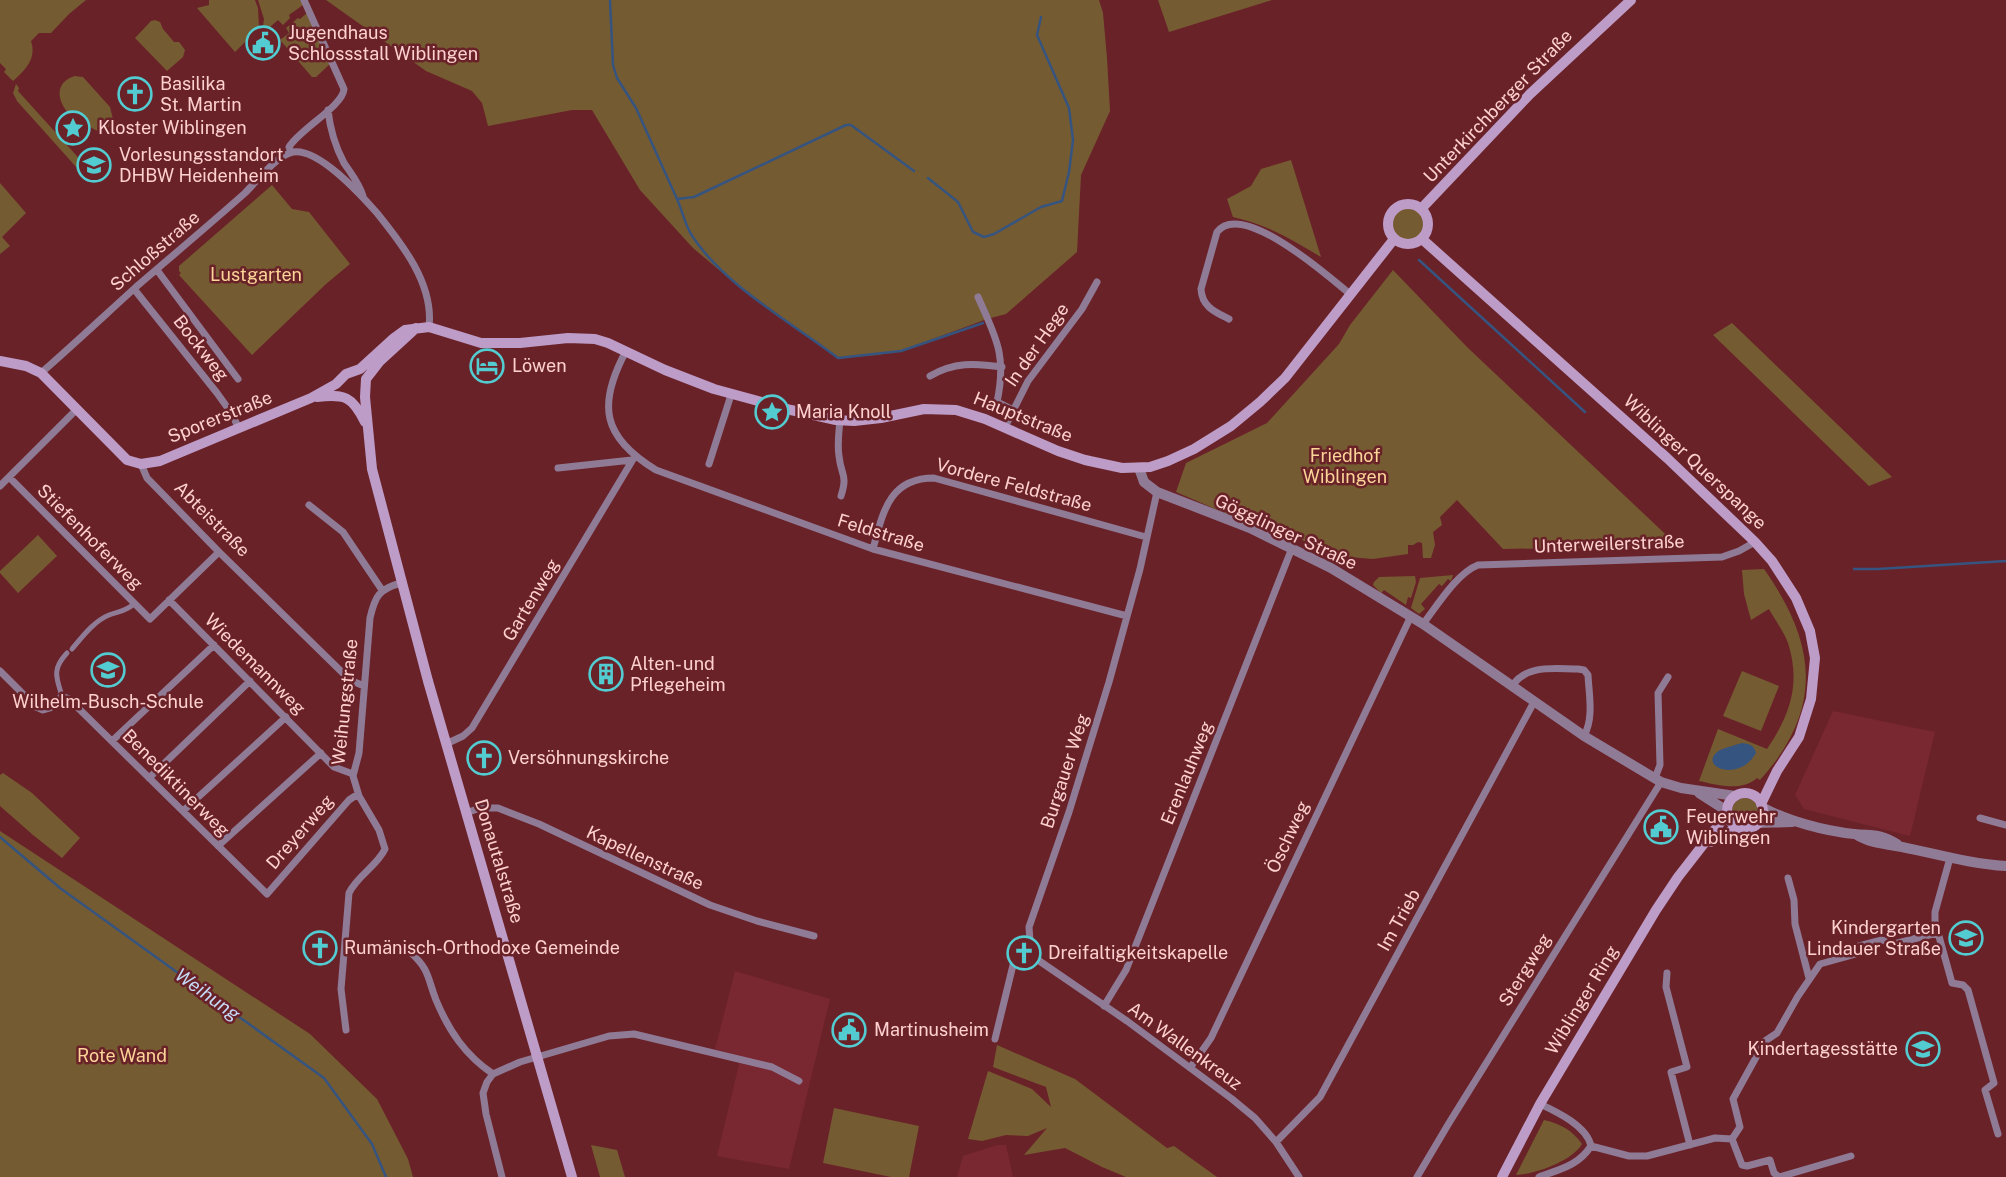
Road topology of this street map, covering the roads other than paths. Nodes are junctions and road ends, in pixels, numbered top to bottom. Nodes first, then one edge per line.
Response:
1 (304, 0) edge
2 (1631, 0) edge
3 (328, 110) junction
4 (291, 152) junction
5 (363, 197) junction
6 (1421, 209) junction
7 (1394, 239) junction
8 (1422, 239) junction
9 (157, 270) junction
10 (1097, 282) dead end
11 (134, 289) junction
12 (1350, 294) junction
13 (978, 297) dead end
14 (1230, 319) dead end
15 (429, 327) junction
16 (416, 328) junction
17 (626, 351) junction
18 (0, 361) edge
19 (1002, 367) junction
20 (353, 372) junction
21 (41, 373) junction
22 (930, 376) dead end
23 (239, 379) dead end
24 (340, 380) junction
25 (366, 388) junction
26 (732, 395) junction
27 (311, 398) junction
28 (348, 399) junction
29 (77, 409) junction
30 (1013, 410) junction
31 (841, 420) junction
32 (1005, 427) junction
33 (239, 429) junction
34 (368, 432) junction
35 (633, 458) junction
36 (141, 464) junction
37 (709, 464) dead end
38 (1145, 467) junction
39 (558, 468) dead end
40 (9, 477) junction
41 (0, 486) edge
42 (1157, 492) junction
43 (841, 496) dead end
44 (309, 505) dead end
45 (1146, 537) junction
46 (1755, 542) junction
47 (1292, 548) junction
48 (873, 549) junction
49 (219, 552) junction
50 (401, 583) junction
51 (382, 590) junction
52 (169, 600) junction
53 (134, 604) junction
54 (1127, 616) junction
55 (1411, 616) junction
56 (1423, 624) junction
57 (214, 645) junction
58 (0, 671) edge
59 (1668, 677) dead end
60 (250, 681) junction
61 (364, 686) junction
62 (1512, 686) junction
63 (62, 696) junction
64 (1534, 702) junction
65 (286, 717) junction
66 (1584, 736) junction
67 (112, 741) junction
68 (446, 744) junction
69 (321, 753) junction
70 (1777, 771) junction
71 (353, 774) junction
72 (149, 778) junction
73 (1658, 780) junction
74 (1695, 791) junction
75 (1749, 793) junction
76 (358, 794) junction
77 (1735, 796) junction
78 (1762, 806) junction
79 (183, 811) junction
80 (1727, 812) junction
81 (466, 813) junction
82 (1980, 818) dead end
83 (1800, 822) junction
84 (1757, 823) junction
85 (2006, 825) edge
86 (1738, 827) junction
87 (218, 846) junction
88 (1702, 847) junction
89 (1950, 858) junction
90 (2006, 866) edge
91 (1788, 878) dead end
92 (267, 894) joint
93 (1937, 933) junction
94 (814, 936) dead end
95 (410, 952) dead end
96 (1035, 958) junction
97 (1667, 973) dead end
98 (1810, 978) junction
99 (1104, 1006) junction
100 (346, 1030) dead end
101 (995, 1039) dead end
102 (536, 1058) junction
103 (1190, 1068) junction
104 (493, 1074) junction
105 (799, 1081) dead end
106 (1540, 1104) junction
107 (1998, 1134) dead end
108 (1732, 1139) junction
109 (1276, 1142) junction
110 (1690, 1145) junction
111 (1591, 1146) junction
112 (1851, 1156) dead end
113 (502, 1177) edge
114 (572, 1177) edge
115 (1299, 1177) edge
116 (1417, 1177) edge
117 (1502, 1177) edge
118 (1539, 1177) edge

1 - 3 street
2 - 6 main road, Unterkirchberger Straße
3 - 4 street, Schloßstraße
3 - 5 street
4 - 5 street
4 - 9 street, Schloßstraße
5 - 15 street
6 - 7 main road
6 - 8 main road
7 - 8 main road
7 - 12 main road
8 - 46 main road, Wiblinger Querspange
9 - 11 street, Schloßstraße
9 - 23 street
10 - 30 street, In der Hege
11 - 21 street, Schloßstraße
11 - 33 street, Bockweg
12 - 14 street
12 - 38 main road
13 - 19 street
15 - 16 main road
15 - 17 main road, Hauptstraße
16 - 20 main road
16 - 25 main road
17 - 26 main road, Hauptstraße
17 - 35 street, Feldstraße
18 - 21 main road
19 - 22 street
19 - 30 street
20 - 24 main road
20 - 25 main road
21 - 29 main road, Abteistraße
24 - 27 main road, Sporerstraße
24 - 28 main road
25 - 28 main road
25 - 34 main road, Donautalstraße
26 - 31 main road, Hauptstraße
26 - 37 street
27 - 28 main road, Sporerstraße
27 - 33 main road, Sporerstraße
28 - 34 main road
29 - 36 main road, Abteistraße
29 - 40 street
30 - 32 street, In der Hege
31 - 32 main road, Hauptstraße
31 - 43 street
32 - 38 main road, Hauptstraße
33 - 36 main road, Sporerstraße
34 - 50 main road, Donautalstraße
35 - 39 street
35 - 48 street, Feldstraße
35 - 68 street, Gartenweg
36 - 49 street, Abteistraße
38 - 42 street
40 - 41 street
40 - 53 street, Stiefenhoferweg
42 - 45 street, Burgauer Weg
42 - 47 street, Gögglinger Straße
44 - 51 street
45 - 48 street, Vordere Feldstraße
45 - 54 street, Burgauer Weg
46 - 56 street, Unterweilerstraße
46 - 70 main road, Wiblinger Querspange
47 - 55 street, Gögglinger Straße
47 - 99 street, Erenlauhweg
48 - 54 street, Feldstraße
49 - 52 street
49 - 61 street, Abteistraße
50 - 51 street
50 - 68 main road, Donautalstraße
51 - 61 street, Weihungstraße
52 - 53 street, Stiefenhoferweg
52 - 57 street, Wiedemannweg
53 - 63 street
54 - 96 street, Burgauer Weg
55 - 56 street, Gögglinger Straße
55 - 103 street, Öschweg
56 - 62 street, Gögglinger Straße
57 - 60 street, Wiedemannweg
57 - 67 street
58 - 63 street
59 - 73 street
60 - 65 street, Wiedemannweg
60 - 72 street
61 - 71 street, Weihungstraße
62 - 64 street, Gögglinger Straße
62 - 66 street
63 - 67 street, Benediktinerweg
64 - 66 street, Gögglinger Straße
64 - 109 street, Im Trieb
65 - 69 street, Wiedemannweg
65 - 79 street
66 - 73 street, Gögglinger Straße
67 - 72 street, Benediktinerweg
68 - 81 main road, Donautalstraße
69 - 71 street, Wiedemannweg
69 - 87 street
70 - 75 main road, Wiblinger Querspange
70 - 78 main road, Wiblinger Querspange
71 - 76 street, Weihungstraße
72 - 79 street, Benediktinerweg
73 - 74 street, Gögglinger Straße
73 - 116 street, Stergweg
74 - 77 street, Gögglinger Straße
74 - 80 street, Gögglinger Straße
75 - 77 main road
75 - 78 main road
76 - 92 street, Dreyerweg
76 - 100 street, Weihungstraße
77 - 80 main road
78 - 83 street
78 - 84 main road
79 - 87 street, Benediktinerweg
80 - 86 main road
80 - 88 main road, Wiblinger Ring
81 - 94 street, Kapellenstraße
81 - 102 main road, Donautalstraße
82 - 85 street
83 - 84 street
83 - 89 street
84 - 86 main road
86 - 88 main road, Wiblinger Ring
87 - 92 street, Benediktinerweg
88 - 106 main road, Wiblinger Ring
89 - 90 street
89 - 93 street
91 - 98 street
93 - 98 street
93 - 107 street
95 - 104 street
96 - 99 street, Am Wallenkreuz
96 - 101 street
97 - 110 street
98 - 108 street
99 - 103 street, Am Wallenkreuz
102 - 104 street
102 - 105 street
102 - 114 main road, Donautalstraße
103 - 109 street, Am Wallenkreuz
104 - 113 street
106 - 111 street
106 - 117 main road, Wiblinger Ring
108 - 110 street
108 - 112 street
109 - 115 street, Am Wallenkreuz
110 - 111 street
111 - 118 street

